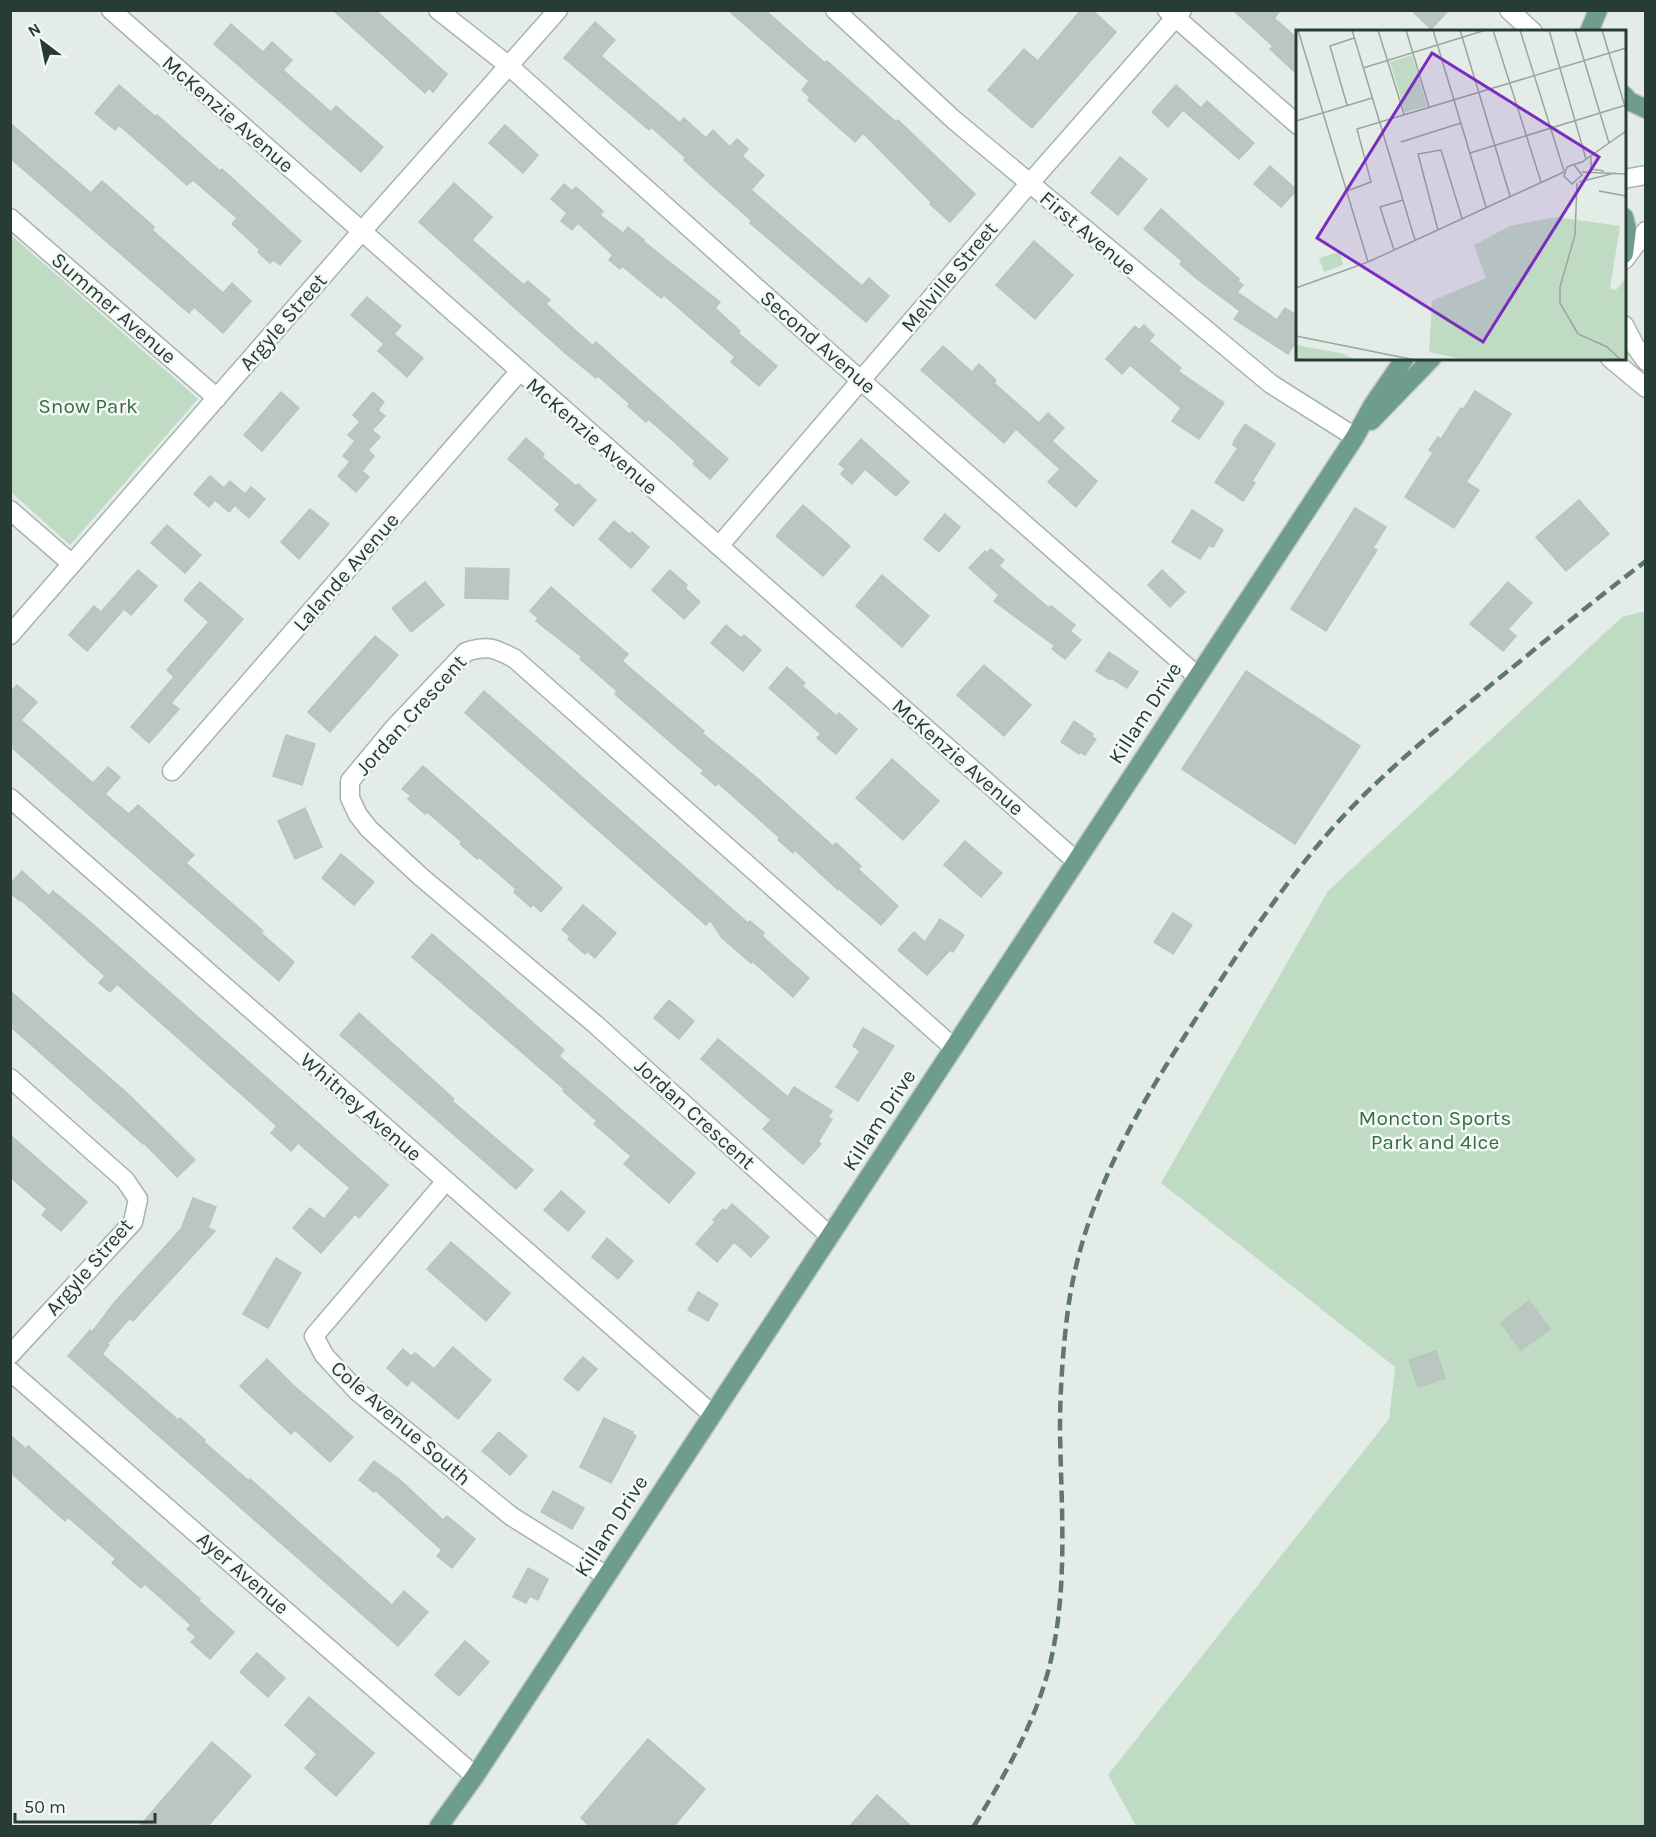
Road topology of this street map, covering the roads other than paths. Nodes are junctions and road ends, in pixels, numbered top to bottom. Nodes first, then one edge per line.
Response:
1 (111, 10) edge
2 (438, 10) edge
3 (558, 10) edge
4 (835, 10) edge
5 (1509, 10) edge
6 (1598, 10) edge
7 (1606, 10) edge
8 (1175, 13) edge
9 (1531, 30) edge
10 (1590, 30) edge
11 (1600, 30) edge
12 (1604, 30) edge
13 (509, 66) junction
14 (1626, 97) edge
15 (1646, 109) edge
16 (1296, 123) edge
17 (1646, 176) edge
18 (1626, 179) edge
19 (1029, 184) junction
20 (10, 218) edge
21 (362, 231) junction
22 (1646, 231) edge
23 (1626, 257) edge
24 (1626, 328) edge
25 (1404, 360) edge
26 (1430, 360) edge
27 (1612, 360) edge
28 (1646, 361) edge
29 (519, 372) junction
30 (862, 380) junction
31 (1646, 388) edge
32 (217, 398) junction
33 (1355, 437) junction
34 (10, 510) edge
35 (719, 546) junction
36 (72, 564) junction
37 (10, 635) edge
38 (1197, 676) junction
39 (172, 771) dead end
40 (10, 798) edge
41 (1075, 860) junction
42 (953, 1047) junction
43 (10, 1078) edge
44 (446, 1181) junction
45 (830, 1236) junction
46 (10, 1355) edge
47 (10, 1371) edge
48 (712, 1414) junction
49 (605, 1575) junction
50 (475, 1776) junction
51 (439, 1827) edge

1 - 21 street, McKenzie Avenue
2 - 13 street, Second Avenue
3 - 13 street, Argyle Street
4 - 19 street, First Avenue
5 - 9 street
6 - 10 main road
7 - 11 main road
7 - 12 main road
8 - 16 street
8 - 19 street, Melville Street
13 - 21 street, Argyle Street
13 - 30 street, Second Avenue
14 - 15 main road
17 - 18 street
19 - 30 street, Melville Street
19 - 33 street, First Avenue
20 - 32 street, Summer Avenue
21 - 29 street, McKenzie Avenue
21 - 32 street, Argyle Street
22 - 23 street
24 - 28 street
25 - 33 main road, Killam Drive
26 - 33 main road, Killam Drive
27 - 31 street
29 - 35 street, McKenzie Avenue
29 - 39 street, Lalande Avenue
30 - 35 street, Melville Street
30 - 38 street, Second Avenue
32 - 36 street, Argyle Street
33 - 38 main road, Killam Drive
34 - 36 street
35 - 41 street, McKenzie Avenue
36 - 37 street, Argyle Street
38 - 41 main road, Killam Drive
40 - 44 street, Whitney Avenue
41 - 42 main road, Killam Drive
42 - 45 main road, Killam Drive
42 - 45 street, Jordan Crescent
43 - 46 street, Argyle Street
44 - 48 street, Whitney Avenue
44 - 49 street, Cole Avenue South
45 - 48 main road, Killam Drive
47 - 50 street, Ayer Avenue
48 - 49 main road, Killam Drive
49 - 50 main road, Killam Drive
50 - 51 main road, Killam Drive

